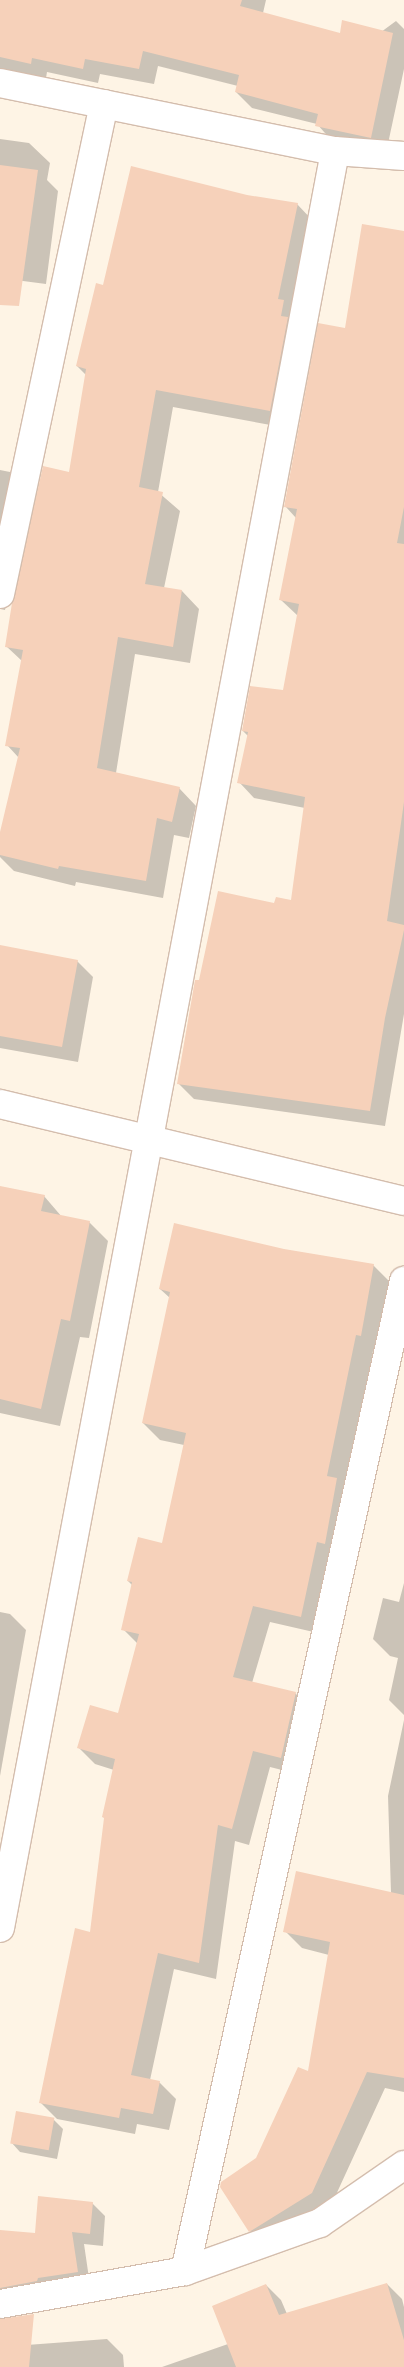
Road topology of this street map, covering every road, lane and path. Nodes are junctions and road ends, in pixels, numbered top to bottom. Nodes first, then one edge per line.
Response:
1 (0, 84) edge
2 (104, 104) junction
3 (335, 151) junction
4 (404, 156) edge
5 (0, 594) edge
6 (0, 1104) edge
7 (151, 1139) junction
8 (404, 1202) edge
9 (404, 1281) edge
10 (0, 1928) edge
11 (404, 2165) edge
12 (185, 2271) junction
13 (0, 2304) edge

1 - 2 street
2 - 3 street
2 - 5 street
3 - 4 street
3 - 7 street
6 - 7 street
7 - 8 street
7 - 10 street
9 - 12 street
11 - 12 street
12 - 13 street

